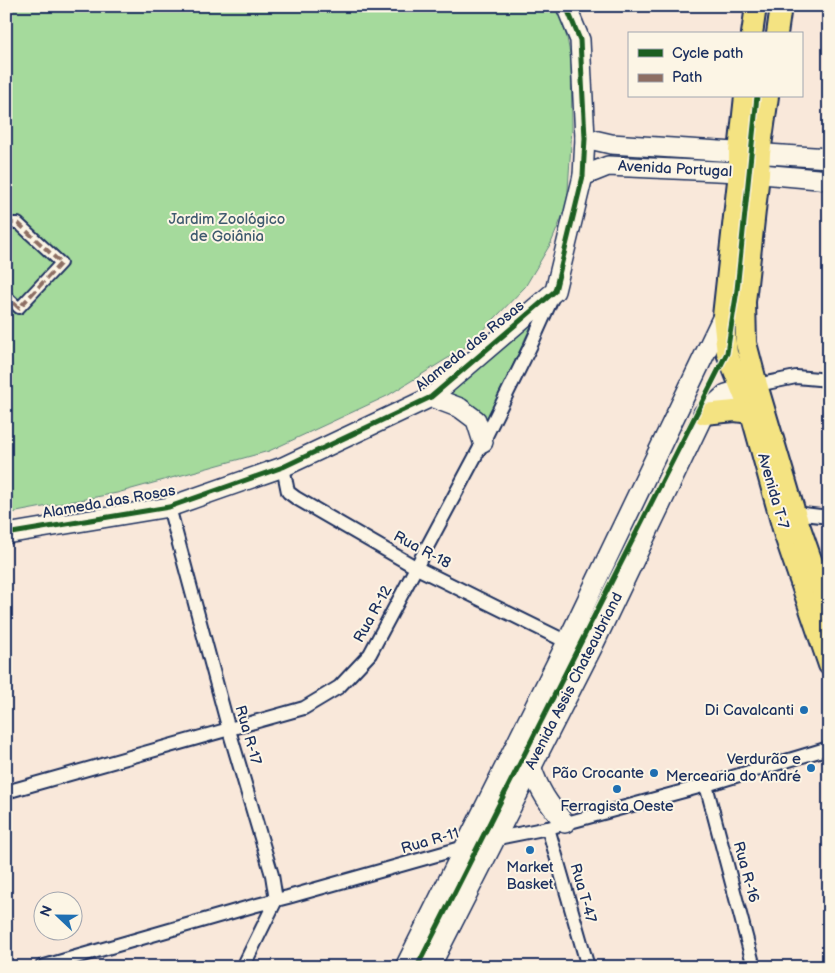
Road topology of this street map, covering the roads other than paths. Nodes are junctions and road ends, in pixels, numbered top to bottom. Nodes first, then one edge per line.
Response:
1 (566, 6) edge
2 (756, 6) edge
3 (780, 6) edge
4 (752, 32) edge
5 (777, 32) edge
6 (745, 98) edge
7 (768, 98) edge
8 (585, 138) junction
9 (611, 144) junction
10 (760, 153) junction
11 (829, 158) edge
12 (739, 162) junction
13 (608, 166) junction
14 (759, 174) junction
15 (583, 176) junction
16 (829, 180) edge
17 (6, 223) edge
18 (555, 291) junction
19 (6, 296) edge
20 (723, 316) junction
21 (829, 380) edge
22 (749, 387) junction
23 (432, 397) junction
24 (751, 413) junction
25 (704, 414) junction
26 (484, 442) junction
27 (283, 467) junction
28 (169, 507) junction
29 (795, 513) junction
30 (829, 517) edge
31 (6, 534) edge
32 (417, 568) junction
33 (829, 611) edge
34 (567, 642) junction
35 (829, 665) edge
36 (229, 730) junction
37 (829, 748) edge
38 (531, 766) junction
39 (706, 786) junction
40 (6, 792) edge
41 (556, 825) junction
42 (493, 839) junction
43 (465, 848) junction
44 (276, 900) junction
45 (41, 967) edge
46 (243, 967) edge
47 (405, 967) edge
48 (430, 967) edge
49 (588, 967) edge
50 (754, 967) edge

1 - 8 main road
2 - 4 main road
3 - 5 main road
6 - 12 main road, Avenida Assis Chateaubriand
7 - 10 main road
8 - 9 main road, Avenida Portugal
8 - 15 main road
9 - 12 main road, Avenida Portugal
9 - 13 main road
10 - 11 main road, Avenida Portugal
10 - 12 main road, Avenida Portugal
10 - 14 main road
12 - 13 main road, Avenida Portugal
12 - 14 main road, Avenida Portugal
12 - 20 main road, Avenida Assis Chateaubriand
13 - 15 main road, Avenida Portugal
14 - 16 main road, Avenida Portugal
14 - 22 main road
15 - 18 main road
17 - 19 street
18 - 23 main road, Alameda das Rosas
18 - 26 street, Rua R-12
20 - 22 main road, Avenida T-7
20 - 34 main road, Avenida Assis Chateaubriand
21 - 22 street
22 - 24 main road, Avenida T-7
22 - 25 main road, Avenida Assis Chateaubriand
22 - 29 main road, Avenida T-7
23 - 26 main road
23 - 27 main road, Alameda das Rosas
24 - 25 main road
24 - 35 main road, Avenida T-7
25 - 38 main road, Avenida Assis Chateaubriand
26 - 32 street, Rua R-12
27 - 28 main road, Alameda das Rosas
27 - 32 street, Rua R-18
28 - 31 main road, Alameda das Rosas
28 - 36 street, Rua R-17
29 - 30 street
29 - 33 main road, Avenida T-7
32 - 34 street, Rua R-18
32 - 36 street, Rua R-12
34 - 43 main road, Avenida Assis Chateaubriand
36 - 40 street, Rua R-12
36 - 44 street, Rua R-17
37 - 39 street, Rua R-11
38 - 41 main road
38 - 42 main road, Avenida Assis Chateaubriand
39 - 41 street, Rua R-11
39 - 50 street, Rua R-16
41 - 42 street, Rua R-11
41 - 49 street, Rua T-47
42 - 43 street, Rua R-11
42 - 48 main road, Avenida Assis Chateaubriand
43 - 44 street, Rua R-11
43 - 47 main road, Avenida Assis Chateaubriand
44 - 45 street, Rua R-11
44 - 46 street

